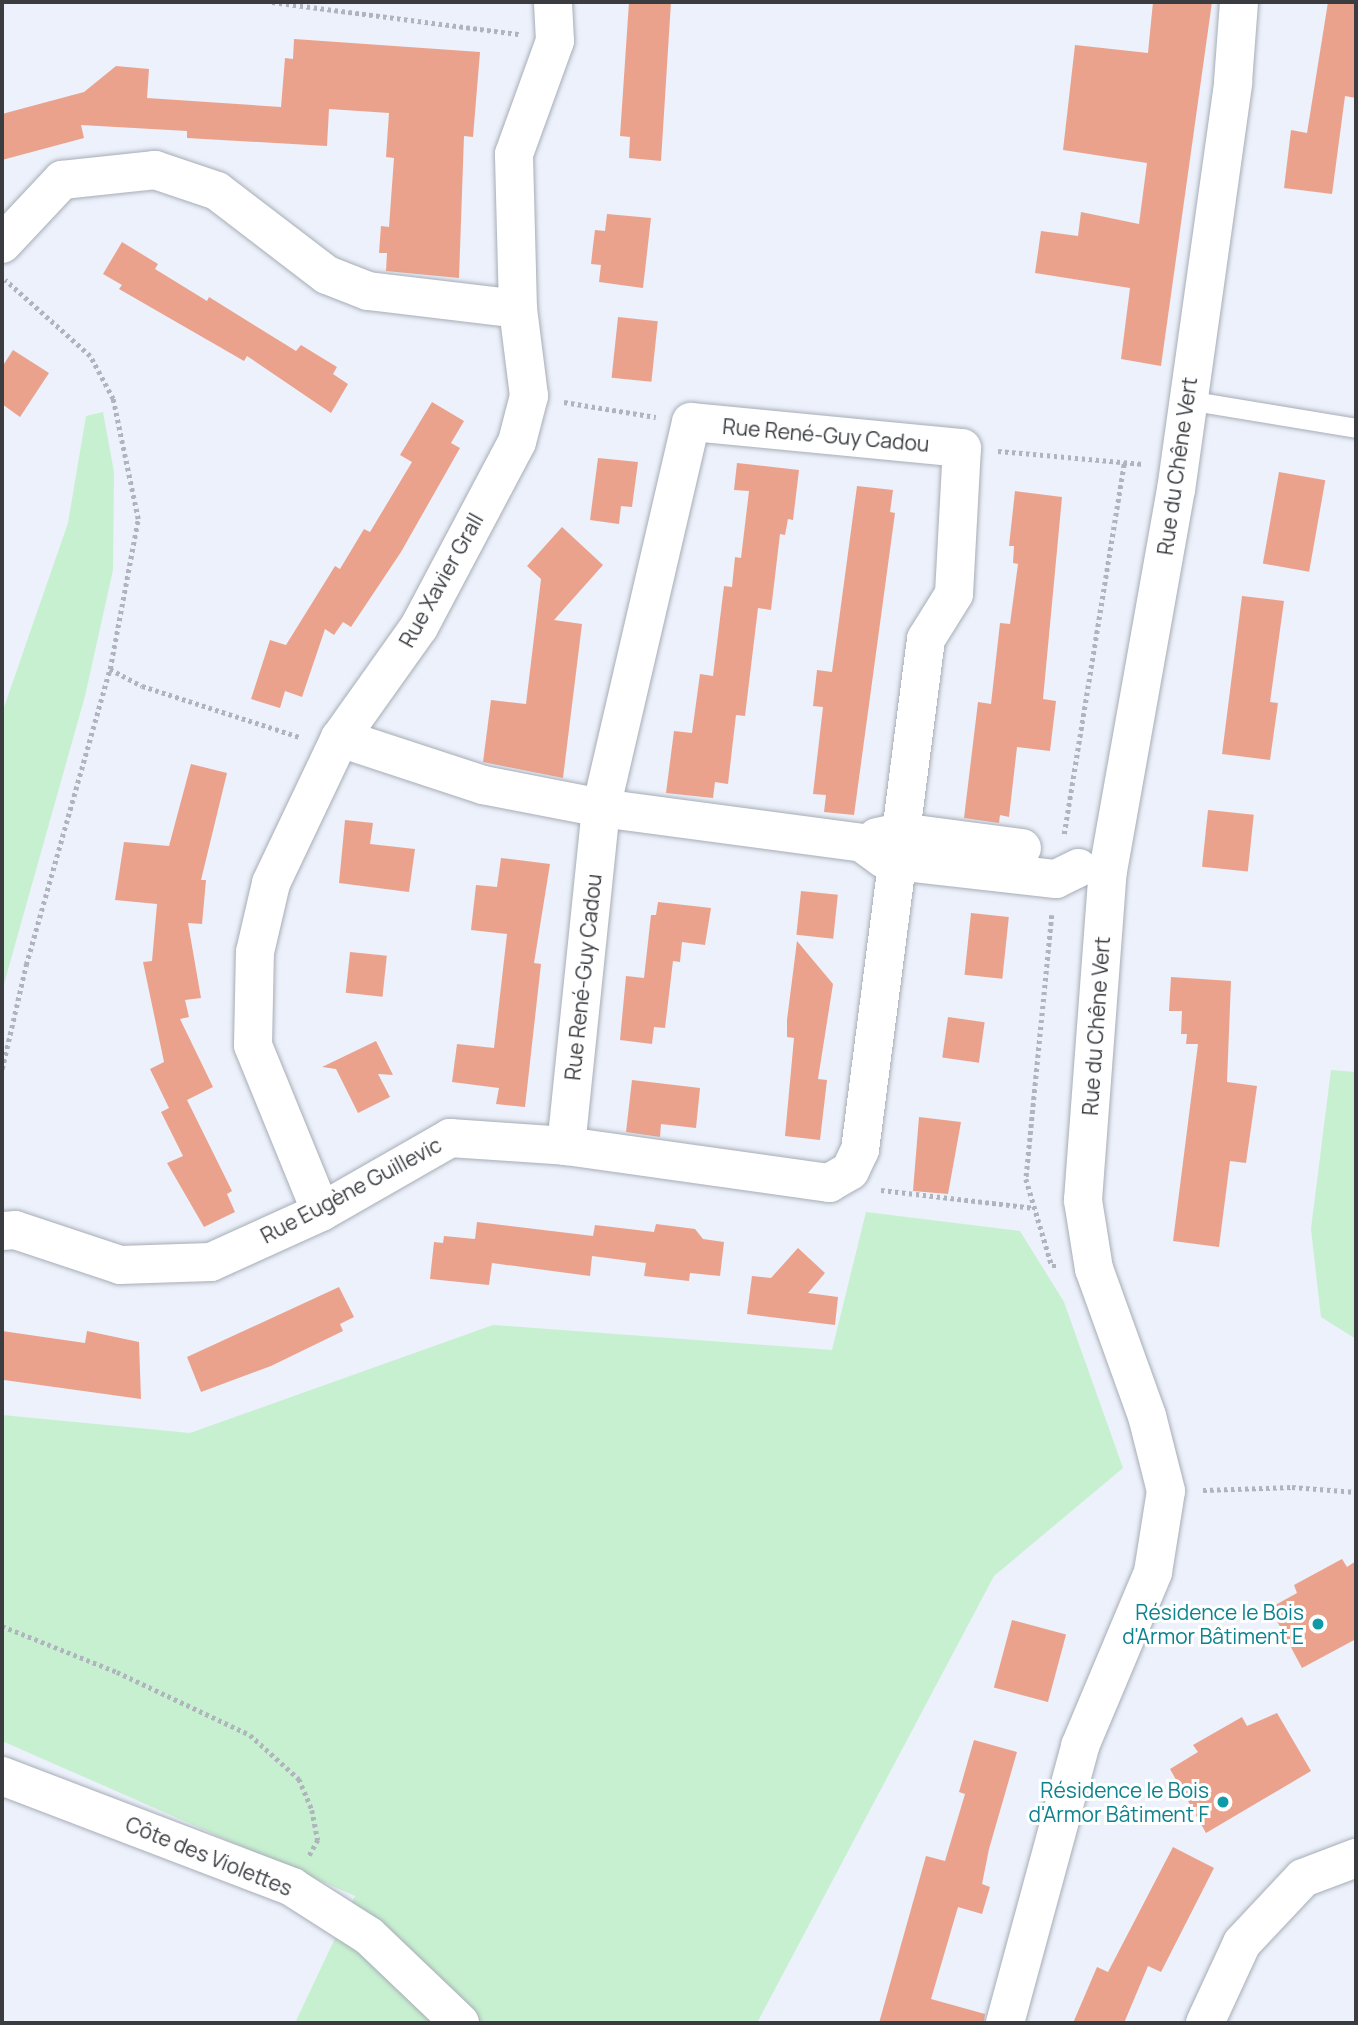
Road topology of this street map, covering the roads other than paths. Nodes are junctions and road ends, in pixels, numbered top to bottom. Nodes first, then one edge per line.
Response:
1 (553, 2) edge
2 (1239, 2) edge
3 (2, 244) edge
4 (518, 309) junction
5 (1187, 400) junction
6 (1356, 428) edge
7 (340, 738) junction
8 (601, 808) junction
9 (899, 847) junction
10 (1094, 870) junction
11 (566, 1146) junction
12 (855, 1161) joint
13 (321, 1212) junction
14 (8, 1230) edge
15 (2, 1776) edge
16 (1356, 1858) edge
17 (460, 2023) edge
18 (1005, 2023) edge
19 (1205, 2023) edge

1 - 4 street, Rue Xavier Grall
2 - 5 street, Rue du Chêne Vert
3 - 4 street
4 - 7 street, Rue Xavier Grall
5 - 6 lane
5 - 10 street, Rue du Chêne Vert
7 - 8 street
7 - 13 street, Rue Xavier Grall
8 - 9 street
8 - 9 street, Rue René-Guy Cadou
8 - 11 street, Rue René-Guy Cadou
9 - 10 street
9 - 12 street, Rue René-Guy Cadou
10 - 18 street, Rue du Chêne Vert
11 - 12 street, Rue Eugène Guillevic
11 - 13 street, Rue Eugène Guillevic
13 - 14 street, Rue Eugène Guillevic
15 - 17 street, Côte des Violettes
16 - 19 street

